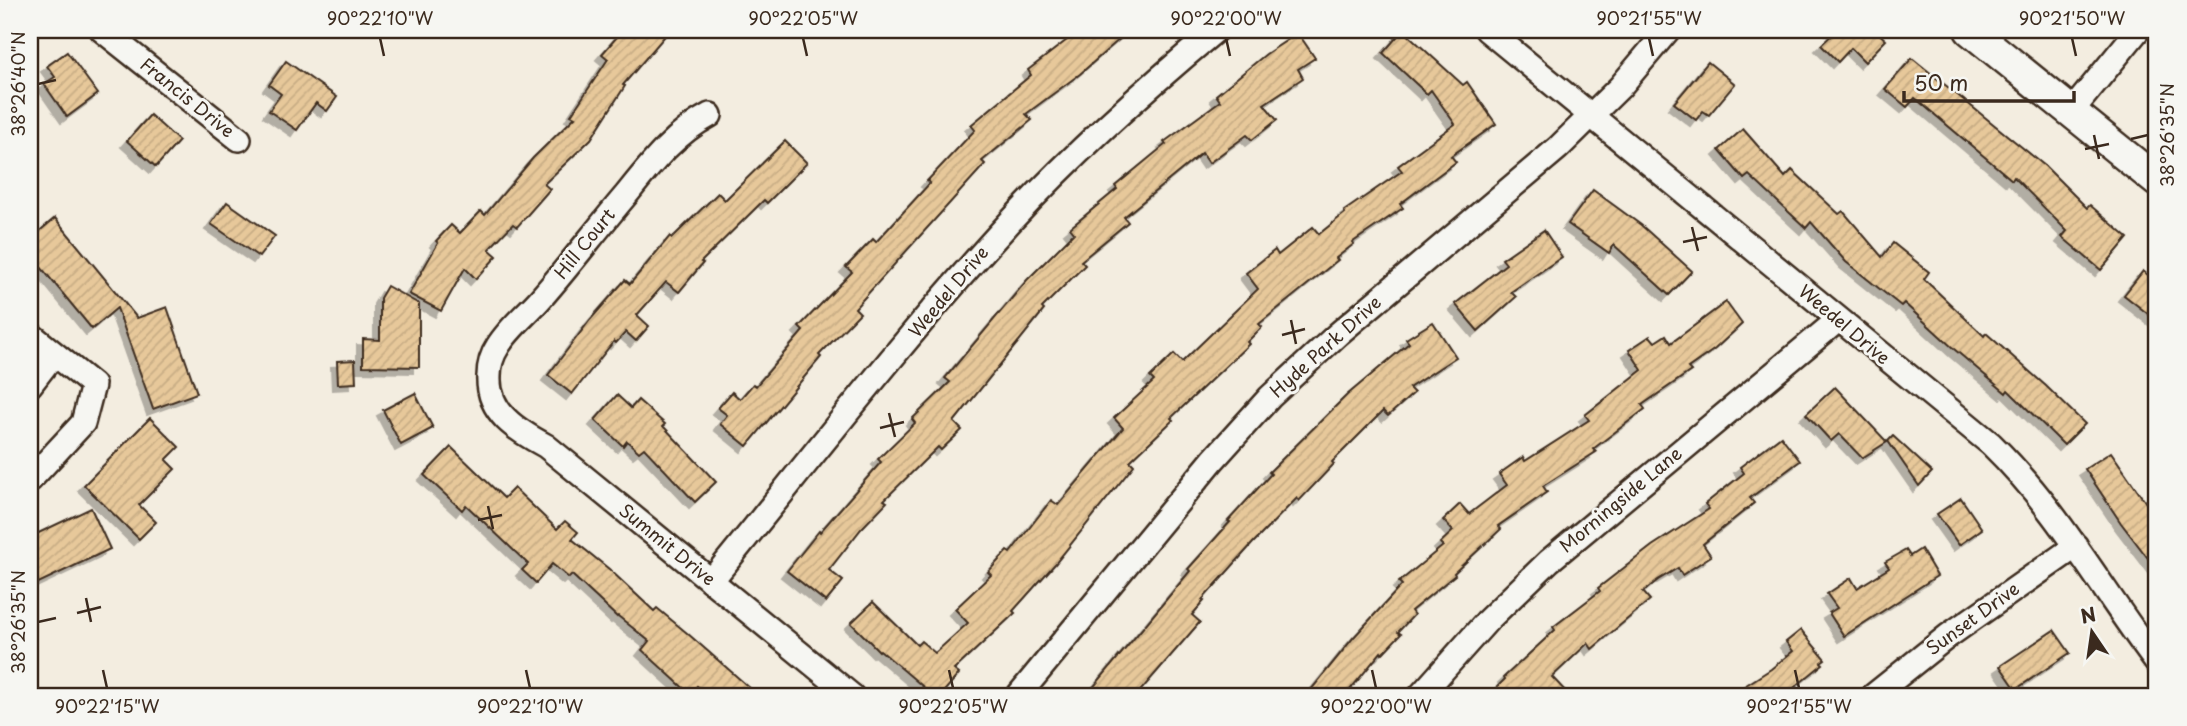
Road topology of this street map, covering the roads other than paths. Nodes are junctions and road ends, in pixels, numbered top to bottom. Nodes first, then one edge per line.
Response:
1 (102, 30) edge
2 (1216, 30) edge
3 (1487, 30) edge
4 (1668, 30) edge
5 (1970, 30) edge
6 (2138, 30) edge
7 (2071, 112) junction
8 (710, 115) dead end
9 (1591, 116) junction
10 (239, 139) dead end
11 (2157, 181) edge
12 (1838, 320) junction
13 (30, 334) edge
14 (54, 354) junction
15 (30, 385) edge
16 (490, 391) joint
17 (30, 480) edge
18 (2077, 546) junction
19 (711, 580) junction
20 (2157, 663) edge
21 (852, 696) edge
22 (1018, 696) edge
23 (1420, 696) edge
24 (1873, 696) edge

1 - 10 street, Francis Drive
2 - 19 street, Weedel Drive
3 - 9 street, Weedel Drive
4 - 9 street, Hyde Park Drive
5 - 7 street
6 - 7 street
7 - 11 street
8 - 16 street, Hill Court
9 - 12 street, Weedel Drive
9 - 22 street, Hyde Park Drive
12 - 18 street, Weedel Drive
12 - 23 street, Morningside Lane
13 - 14 street
14 - 15 street
14 - 17 street
16 - 19 street, Summit Drive
18 - 20 street, Weedel Drive
18 - 24 street, Sunset Drive
19 - 21 street, Summit Drive

